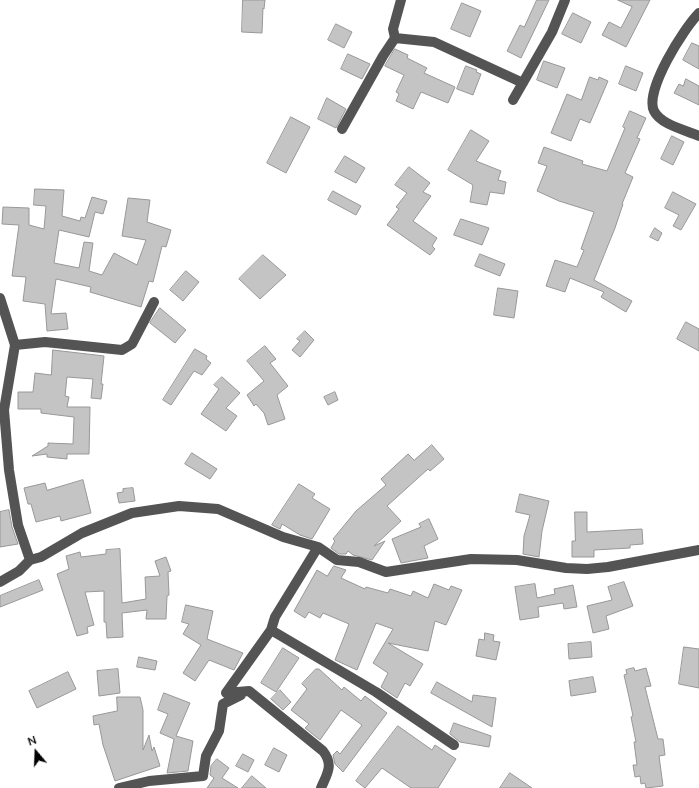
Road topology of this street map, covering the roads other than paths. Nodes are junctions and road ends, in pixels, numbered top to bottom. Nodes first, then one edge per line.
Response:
1 (401, 0) edge
2 (565, 0) edge
3 (699, 14) edge
4 (396, 38) junction
5 (523, 83) junction
6 (513, 100) dead end
7 (342, 129) dead end
8 (699, 136) edge
9 (0, 298) edge
10 (154, 302) dead end
11 (15, 345) junction
12 (318, 547) junction
13 (699, 550) edge
14 (30, 560) junction
15 (0, 582) edge
16 (271, 630) junction
17 (249, 691) junction
18 (454, 745) dead end
19 (119, 788) edge
20 (321, 788) edge

1 - 4 street
2 - 5 street
3 - 8 street
4 - 5 street
4 - 7 street
5 - 6 street
9 - 11 street
10 - 11 street
11 - 14 street
12 - 13 street
12 - 14 street
12 - 16 street
14 - 15 street
16 - 17 street
16 - 18 street
17 - 19 street
17 - 20 street

